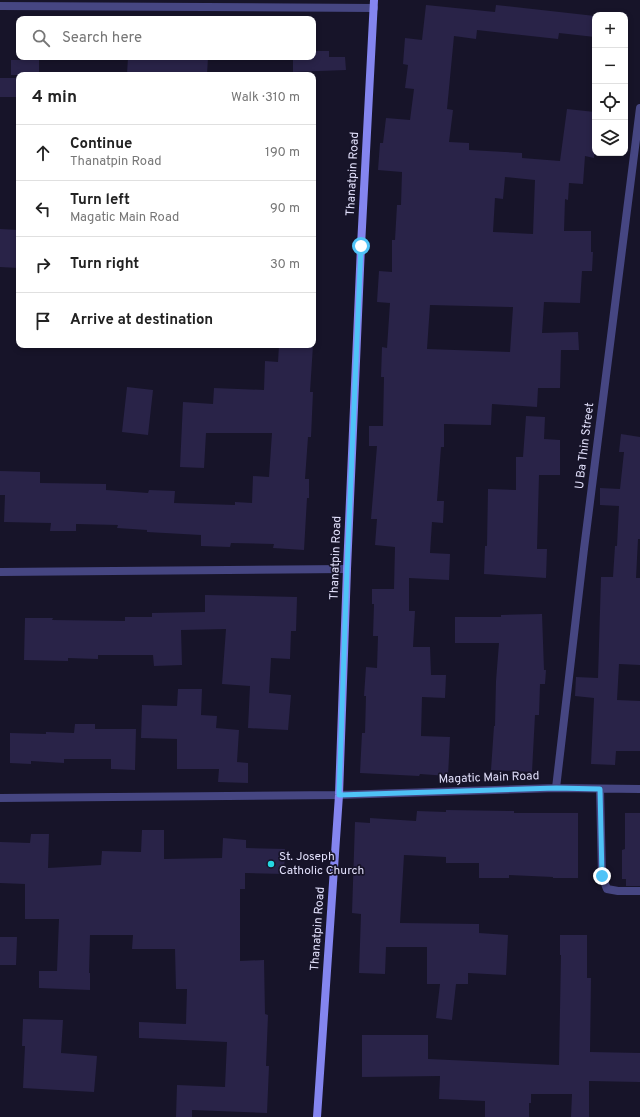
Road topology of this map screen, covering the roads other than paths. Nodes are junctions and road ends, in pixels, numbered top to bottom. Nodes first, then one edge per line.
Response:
1 (374, 4) edge
2 (0, 6) edge
3 (640, 108) edge
4 (347, 569) junction
5 (0, 572) edge
6 (556, 788) junction
7 (600, 789) junction
8 (640, 790) edge
9 (339, 795) junction
10 (0, 798) edge
11 (640, 891) edge
12 (317, 1117) edge

1 - 2 street
1 - 4 main road, Thanatpin Road
3 - 6 street, U Ba Thin Street
4 - 5 street
4 - 9 main road, Thanatpin Road
6 - 7 street, Magatic Main Road
6 - 9 street, Magatic Main Road
7 - 8 street, Magatic Main Road
7 - 11 street
9 - 10 street, Magatic Main Road
9 - 12 main road, Thanatpin Road

